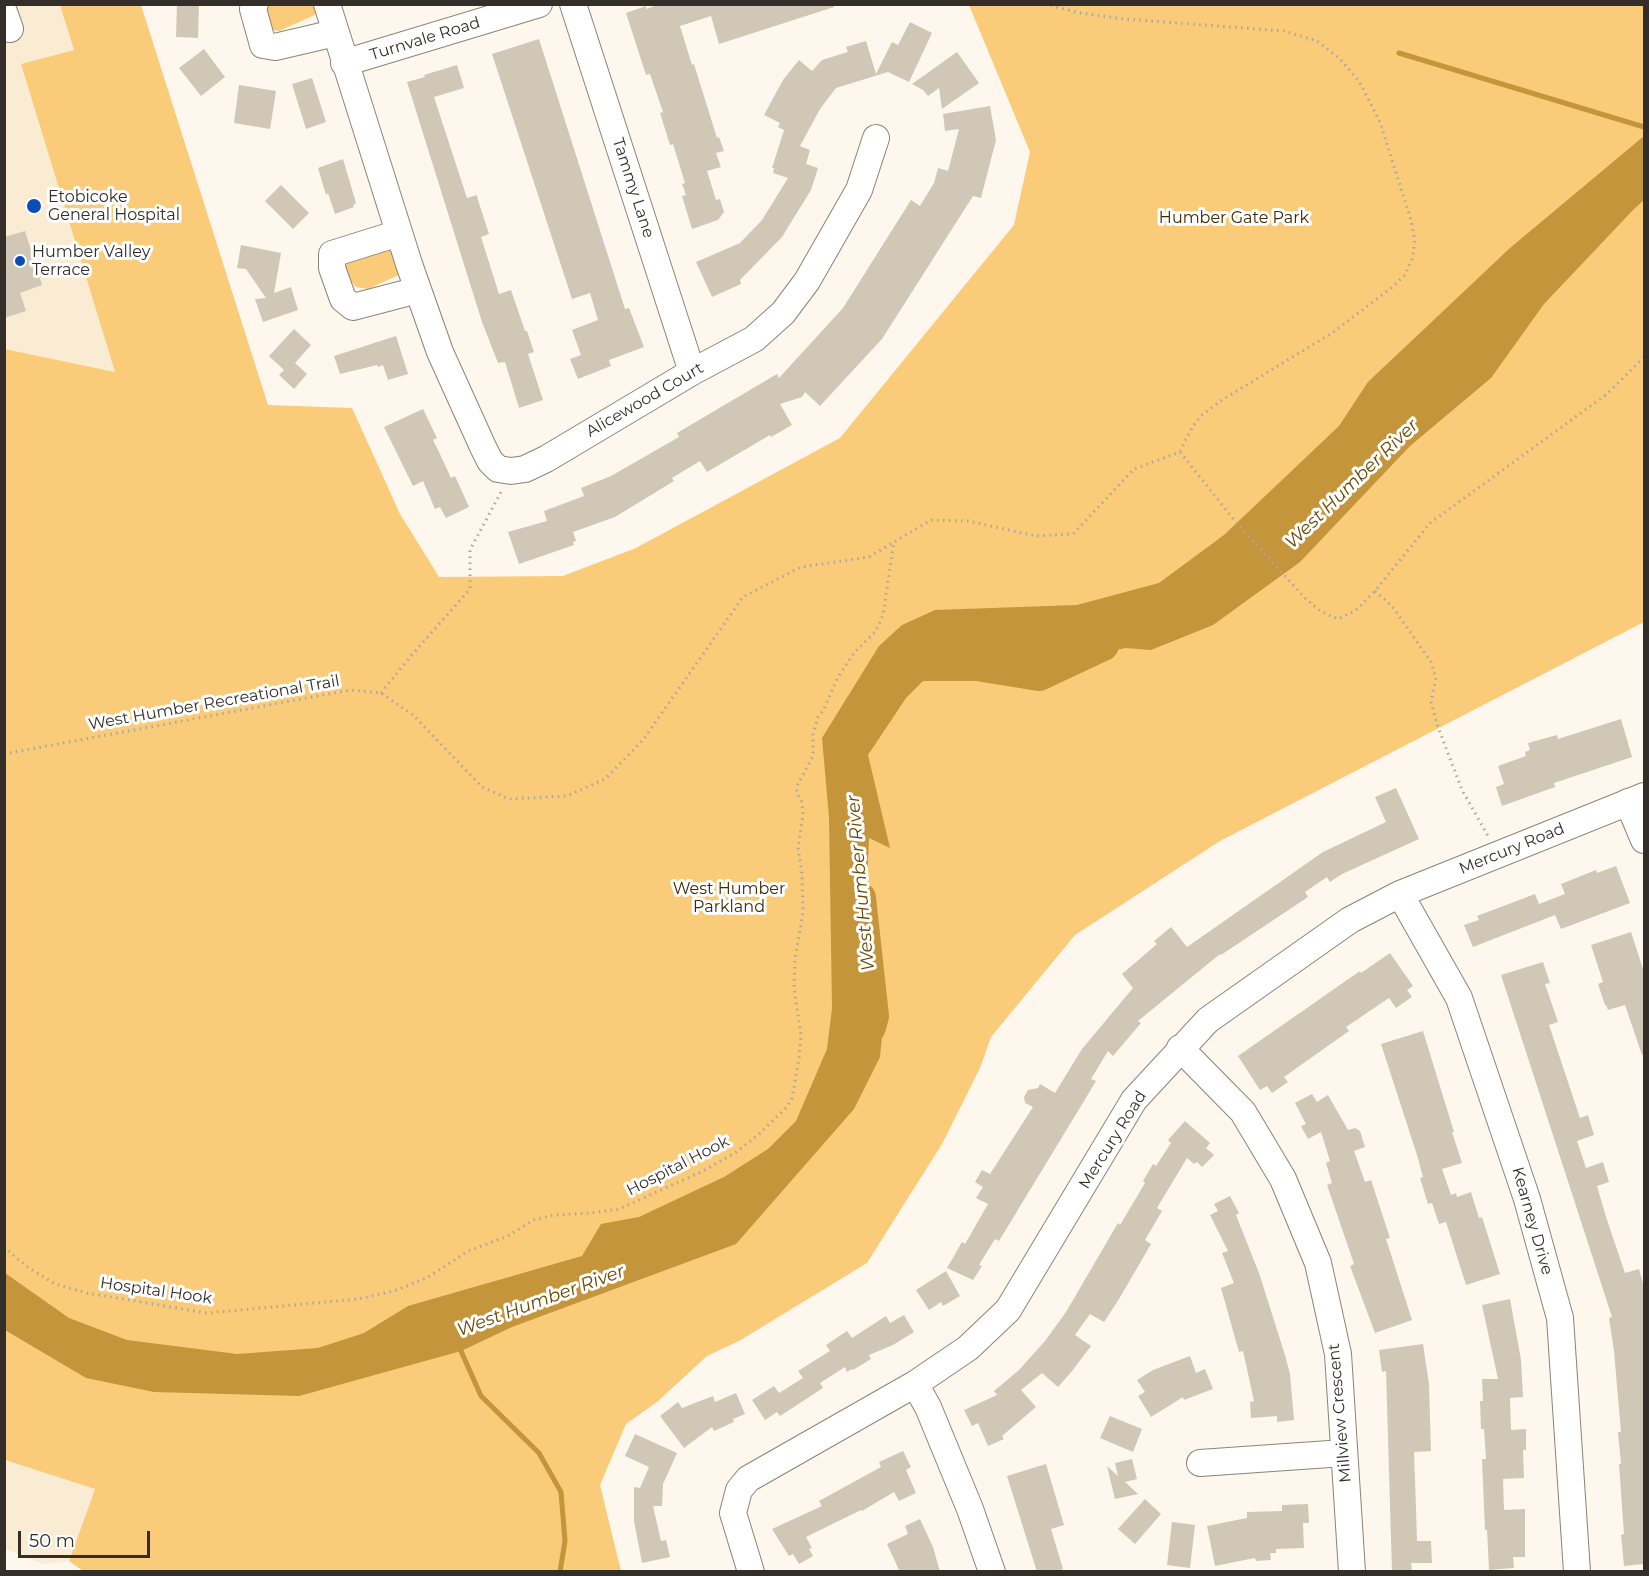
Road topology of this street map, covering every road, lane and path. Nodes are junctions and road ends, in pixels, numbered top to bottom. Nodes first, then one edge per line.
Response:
1 (255, 4) edge
2 (327, 4) edge
3 (540, 4) edge
4 (573, 4) edge
5 (1045, 4) edge
6 (335, 33) junction
7 (344, 63) junction
8 (876, 138) dead end
9 (399, 233) junction
10 (418, 290) junction
11 (1644, 357) edge
12 (692, 372) junction
13 (1180, 452) junction
14 (511, 471) junction
15 (894, 542) junction
16 (1376, 591) junction
17 (381, 693) junction
18 (4, 754) edge
19 (1636, 799) edge
20 (1644, 840) edge
21 (1498, 854) junction
22 (1400, 894) junction
23 (1180, 1048) junction
24 (4, 1247) edge
25 (915, 1384) junction
26 (1344, 1453) junction
27 (1200, 1462) dead end
28 (752, 1572) edge
29 (992, 1572) edge
30 (1352, 1572) edge
31 (1577, 1572) edge

1 - 6 street
2 - 6 street
3 - 7 street, Turnvale Road
4 - 12 street, Tammy Lane
5 - 13 path
6 - 7 street
7 - 9 street
8 - 12 street, Alicewood Court
9 - 10 street
9 - 10 street
10 - 14 street
11 - 16 path
12 - 14 street, Alicewood Court
13 - 15 path, West Humber Recreational Trail
13 - 16 path
14 - 17 path
15 - 17 path, West Humber Recreational Trail
15 - 24 path, Hospital Hook
16 - 21 path
17 - 18 path, West Humber Recreational Trail
19 - 20 street
19 - 21 street, Mercury Road
21 - 22 street, Mercury Road
22 - 23 street, Mercury Road
22 - 31 street, Kearney Drive
23 - 25 street, Mercury Road
23 - 26 street, Millview Crescent
25 - 28 street, Mercury Road
25 - 29 street
26 - 27 street
26 - 30 street, Millview Crescent

